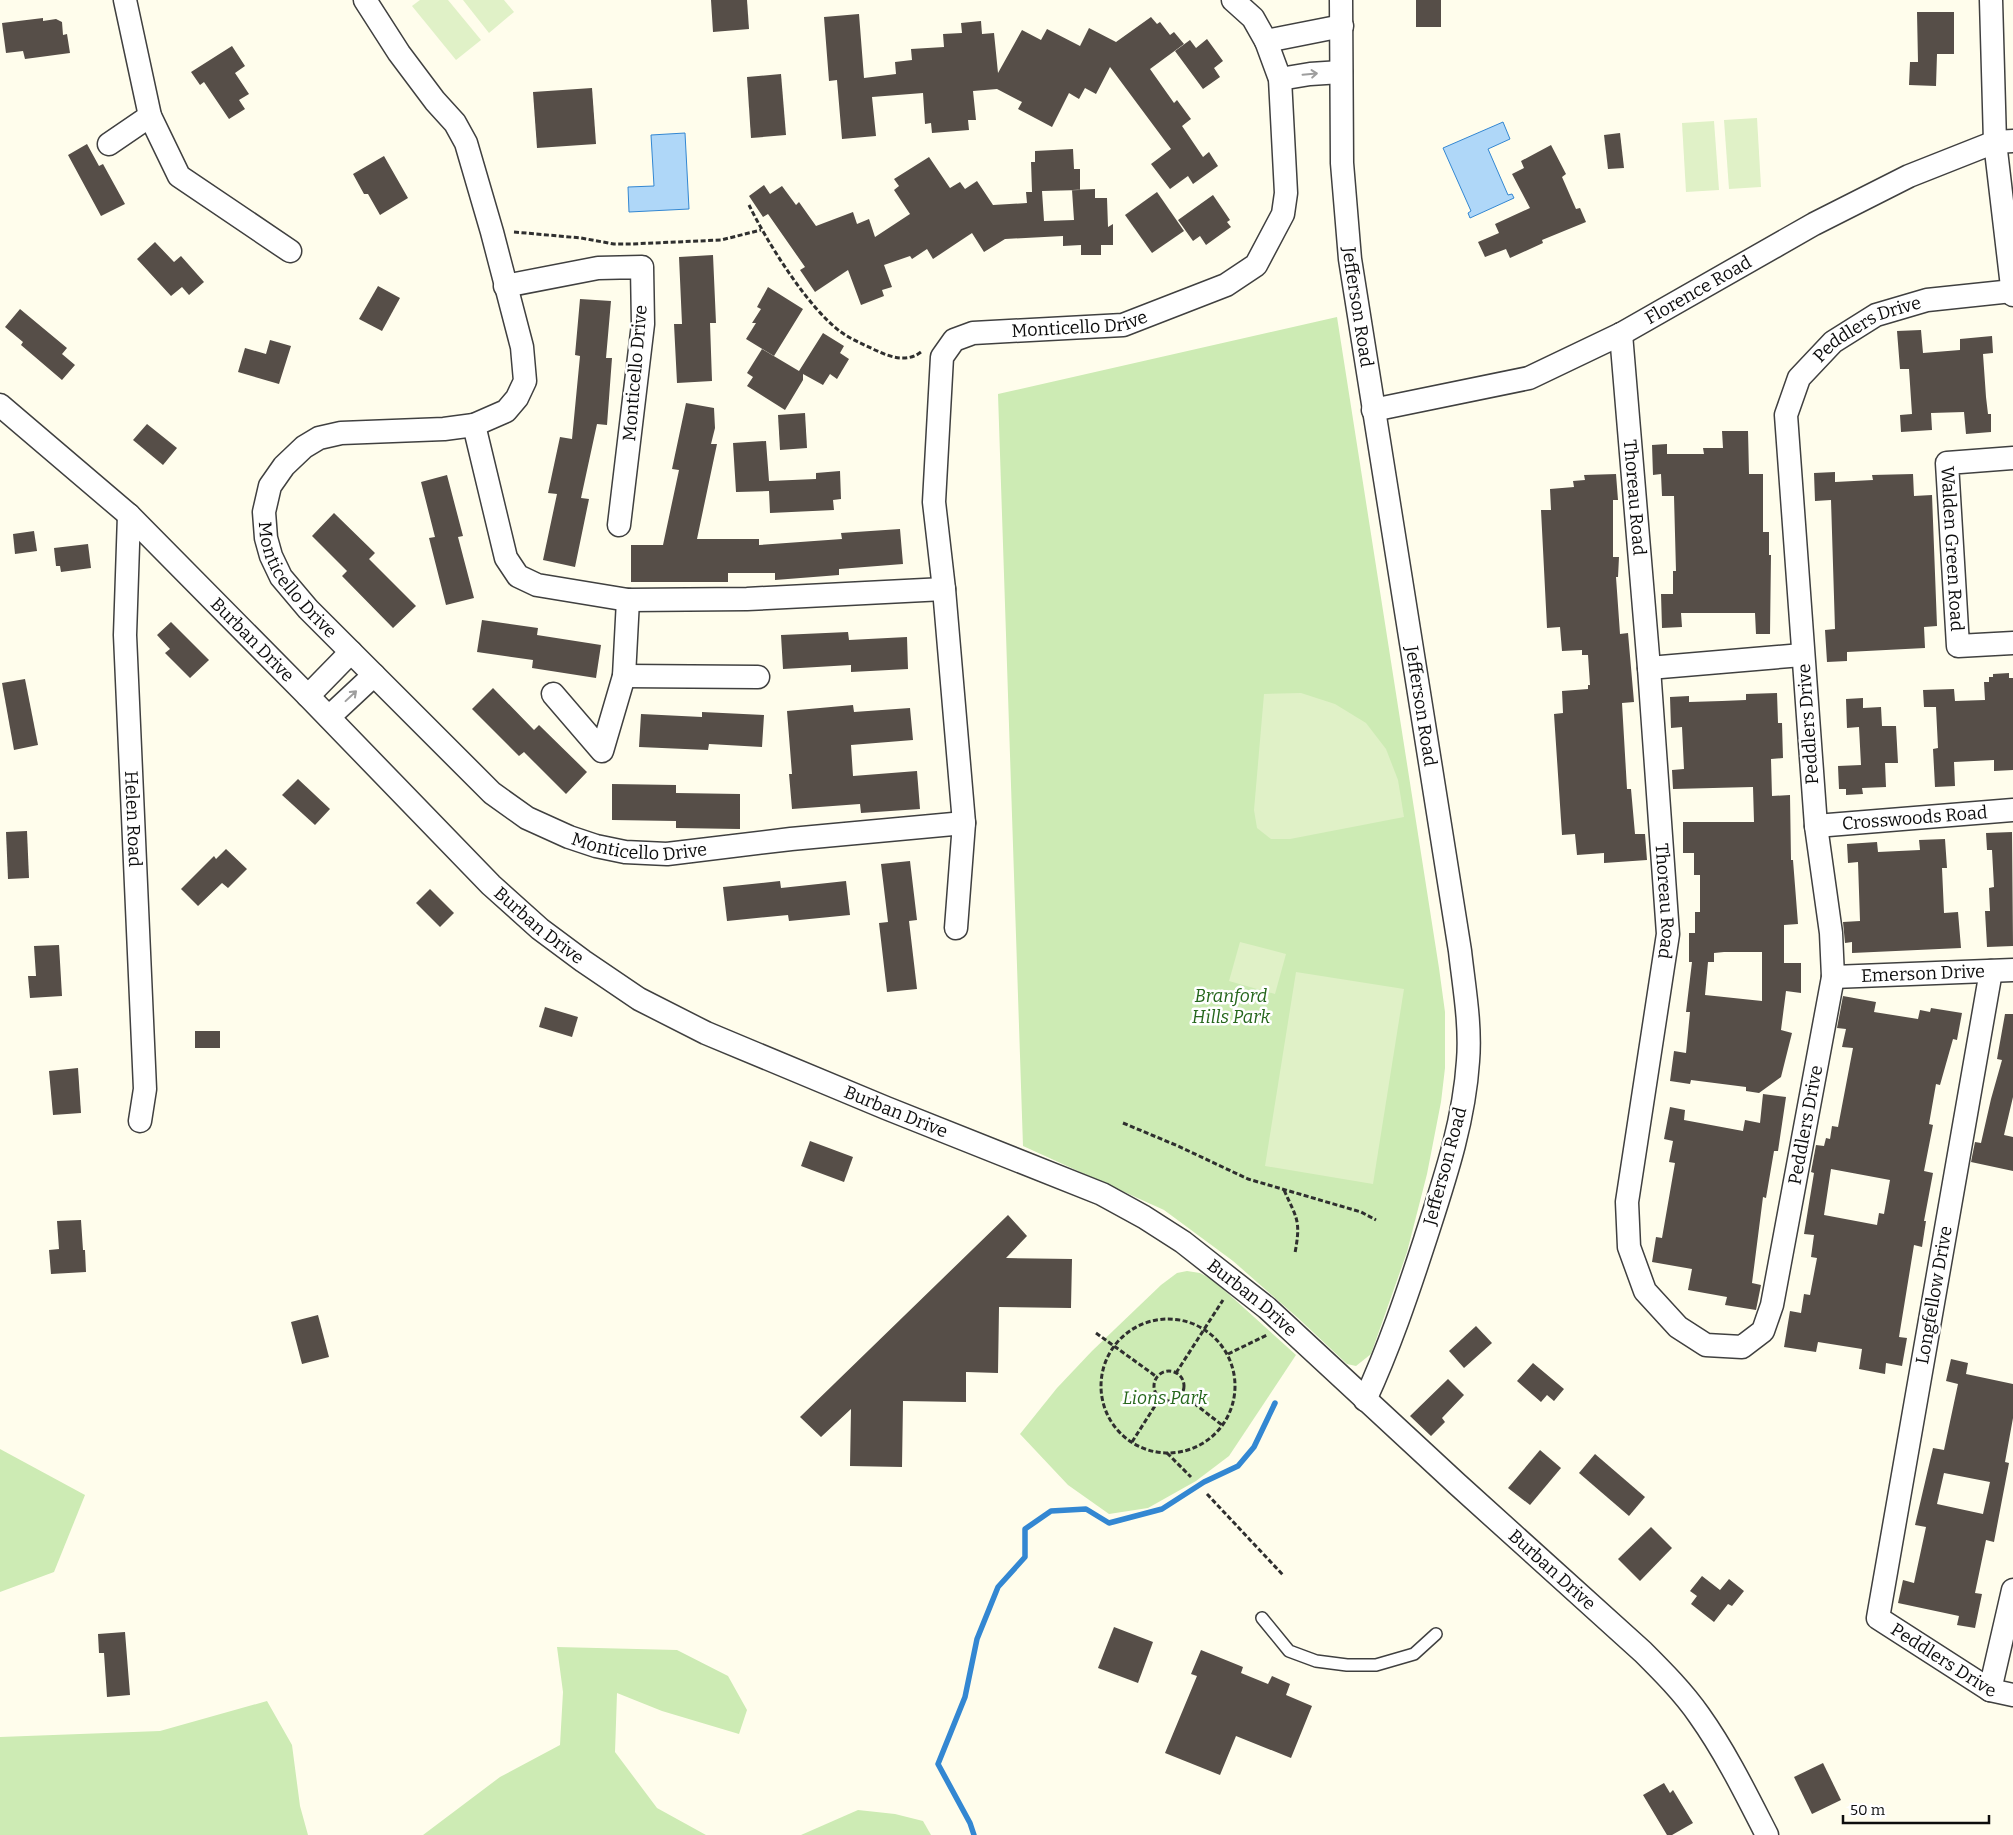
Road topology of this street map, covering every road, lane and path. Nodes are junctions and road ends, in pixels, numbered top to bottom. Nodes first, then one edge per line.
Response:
1 (125, 0) edge
2 (365, 0) edge
3 (1233, 0) edge
4 (1341, 0) edge
5 (1991, 0) edge
6 (1342, 26) junction
7 (1266, 41) junction
8 (1341, 72) junction
9 (1280, 80) junction
10 (150, 116) junction
11 (2004, 141) edge
12 (109, 144) dead end
13 (749, 205) dead end
14 (761, 230) junction
15 (492, 232) junction
16 (290, 250) dead end
17 (505, 286) junction
18 (2013, 291) edge
19 (2013, 295) edge
20 (1621, 334) junction
21 (929, 346) dead end
22 (0, 405) edge
23 (1373, 410) junction
24 (474, 425) junction
25 (2013, 458) edge
26 (129, 515) junction
27 (619, 525) dead end
28 (944, 589) junction
29 (628, 600) junction
30 (2013, 643) edge
31 (351, 652) junction
32 (1802, 655) junction
33 (1649, 668) junction
34 (374, 675) junction
35 (624, 676) junction
36 (758, 677) dead end
37 (552, 694) dead end
38 (308, 696) junction
39 (329, 717) junction
40 (2013, 810) edge
41 (964, 823) junction
42 (1816, 826) junction
43 (956, 928) dead end
44 (2013, 970) edge
45 (1990, 971) junction
46 (1833, 977) junction
47 (140, 1122) dead end
48 (1123, 1123) dead end
49 (1283, 1189) junction
50 (1376, 1220) dead end
51 (1295, 1253) dead end
52 (1237, 1283) junction
53 (1772, 1305) joint
54 (1286, 1326) junction
55 (1204, 1329) junction
56 (1096, 1333) dead end
57 (1115, 1346) junction
58 (1228, 1354) junction
59 (1176, 1373) junction
60 (1157, 1377) junction
61 (1182, 1394) junction
62 (1160, 1398) junction
63 (1365, 1400) junction
64 (1222, 1425) junction
65 (1132, 1442) junction
66 (1167, 1452) junction
67 (1191, 1477) dead end
68 (1207, 1494) dead end
69 (1283, 1575) dead end
70 (2013, 1590) edge
71 (1262, 1618) dead end
72 (1878, 1618) joint
73 (1436, 1634) dead end
74 (1990, 1690) junction
75 (2013, 1695) edge
76 (1768, 1835) edge

1 - 10 street
2 - 15 street, Monticello Drive
3 - 7 street, Monticello Drive
4 - 6 street, Jefferson Road
5 - 11 street
6 - 7 street
6 - 8 street, Jefferson Road
7 - 9 street, Monticello Drive
9 -> 8 street
8 - 23 street, Jefferson Road
9 - 28 street, Monticello Drive
10 - 12 street
10 - 16 street
11 - 18 street
11 - 20 street, Florence Road
13 - 14 path
14 - 15 path
14 - 21 path
15 - 17 street, Monticello Drive
17 - 24 street, Monticello Drive
17 - 27 street, Monticello Drive
18 - 19 street
18 - 32 street, Peddlers Drive
20 - 23 street, Florence Road
20 - 33 street, Thoreau Road
22 - 26 street, Burban Drive
23 - 63 street, Jefferson Road
24 - 29 street
24 - 31 street, Monticello Drive
25 - 30 street, Walden Green Road
26 - 38 street, Burban Drive
26 - 47 street, Helen Road
28 - 29 street
28 - 41 street, Monticello Drive
29 - 35 street
31 - 34 street, Monticello Drive
31 - 38 street, Monticello Drive
32 - 33 street
32 - 42 street, Peddlers Drive
33 - 53 street, Thoreau Road
39 -> 34 street
34 - 41 street, Monticello Drive
35 - 36 street
35 - 37 street
38 - 39 street, Burban Drive
39 - 52 street, Burban Drive
40 - 42 street, Crosswoods Road
41 - 43 street, Monticello Drive
42 - 46 street, Peddlers Drive
44 - 45 street, Emerson Drive
45 - 46 street, Emerson Drive
45 - 72 street, Longfellow Drive
46 - 53 street, Peddlers Drive
48 - 49 path
49 - 50 path
49 - 51 path
52 - 54 street, Burban Drive
52 - 55 path
54 - 58 path
54 - 63 street, Burban Drive
55 - 57 path
55 - 58 path
55 - 59 path
56 - 57 path
57 - 60 path
57 - 65 path
58 - 64 path
59 - 60 path
59 - 61 path
60 - 62 path
61 - 62 path
61 - 64 path
62 - 65 path
63 - 76 street, Burban Drive
64 - 66 path
65 - 66 path
66 - 67 path
68 - 69 path
70 - 74 street
71 - 73 lane
72 - 74 street, Peddlers Drive
74 - 75 street, Peddlers Drive

